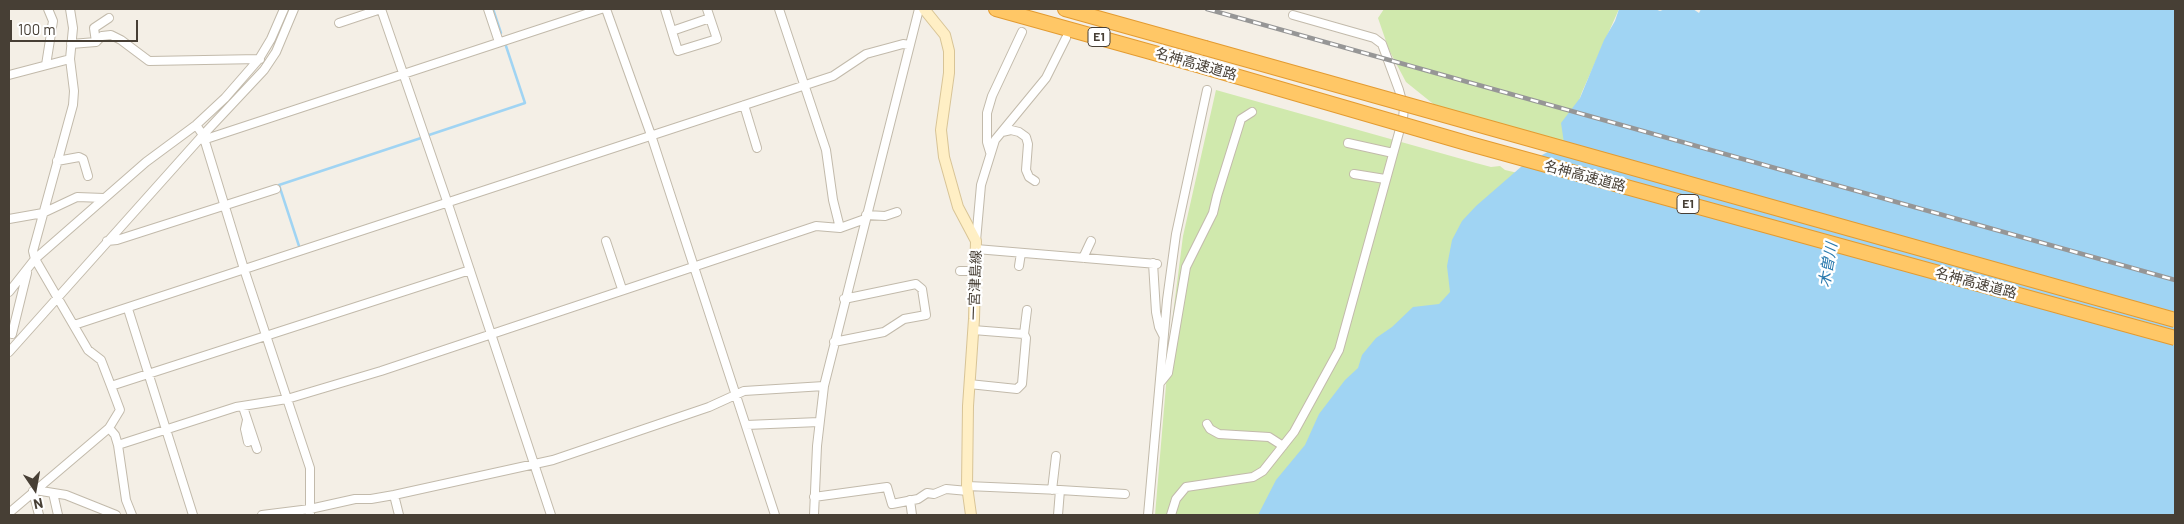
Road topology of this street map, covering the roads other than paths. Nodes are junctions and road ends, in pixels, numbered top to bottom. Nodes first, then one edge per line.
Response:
1 (48, 9) edge
2 (70, 9) edge
3 (284, 9) edge
4 (294, 9) edge
5 (381, 9) edge
6 (488, 9) edge
7 (601, 9) edge
8 (606, 9) edge
9 (665, 9) edge
10 (707, 9) edge
11 (779, 9) edge
12 (920, 9) edge
13 (924, 9) edge
14 (996, 9) edge
15 (1065, 9) edge
16 (1292, 15) dead end
17 (108, 18) dead end
18 (710, 18) junction
19 (339, 23) dead end
20 (672, 31) junction
21 (1022, 32) dead end
22 (1066, 38) dead end
23 (96, 42) junction
24 (499, 42) junction
25 (71, 44) junction
26 (910, 45) junction
27 (70, 59) junction
28 (259, 59) junction
29 (269, 63) junction
30 (46, 65) junction
31 (402, 74) junction
32 (9, 75) edge
33 (805, 85) junction
34 (1207, 90) dead end
35 (744, 105) junction
36 (1252, 112) dead end
37 (196, 125) junction
38 (1002, 132) junction
39 (651, 135) junction
40 (203, 138) junction
41 (1348, 143) dead end
42 (757, 148) dead end
43 (990, 152) junction
44 (1392, 153) junction
45 (57, 161) junction
46 (1354, 174) dead end
47 (88, 176) dead end
48 (1385, 179) junction
49 (1035, 182) dead end
50 (276, 190) dead end
51 (104, 198) junction
52 (448, 204) junction
53 (225, 206) junction
54 (898, 212) dead end
55 (43, 213) junction
56 (865, 217) junction
57 (9, 219) edge
58 (840, 228) junction
59 (107, 241) junction
60 (606, 241) dead end
61 (1091, 241) dead end
62 (976, 245) junction
63 (1021, 253) junction
64 (1084, 258) junction
65 (35, 259) junction
66 (693, 266) junction
67 (1019, 266) dead end
68 (28, 269) junction
69 (244, 269) junction
70 (470, 270) junction
71 (960, 271) dead end
72 (976, 271) junction
73 (622, 289) junction
74 (9, 292) edge
75 (58, 297) junction
76 (844, 299) junction
77 (128, 309) junction
78 (1027, 310) dead end
79 (2175, 320) edge
80 (74, 326) junction
81 (973, 330) junction
82 (490, 332) junction
83 (12, 334) dead end
84 (1024, 334) junction
85 (266, 335) junction
86 (1164, 335) junction
87 (2175, 338) edge
88 (834, 342) junction
89 (9, 352) edge
90 (149, 374) junction
91 (969, 384) junction
92 (1159, 384) junction
93 (111, 386) junction
94 (824, 386) junction
95 (736, 395) junction
96 (287, 399) junction
97 (243, 407) junction
98 (247, 420) junction
99 (819, 422) junction
100 (1207, 424) dead end
101 (746, 425) junction
102 (109, 428) junction
103 (167, 429) junction
104 (248, 442) dead end
105 (118, 445) junction
106 (1283, 446) junction
107 (257, 448) dead end
108 (1056, 456) dead end
109 (535, 464) junction
110 (968, 488) junction
111 (1056, 490) junction
112 (34, 491) junction
113 (53, 493) junction
114 (1125, 494) dead end
115 (394, 495) junction
116 (814, 497) junction
117 (910, 500) junction
118 (310, 512) edge
119 (9, 513) edge
120 (38, 515) edge
121 (58, 515) edge
122 (116, 515) edge
123 (132, 515) edge
124 (193, 515) edge
125 (262, 515) edge
126 (399, 515) edge
127 (551, 515) edge
128 (775, 515) edge
129 (814, 515) edge
130 (912, 515) edge
131 (971, 515) edge
132 (1058, 515) edge
133 (1148, 515) edge
134 (1171, 515) edge

1 - 30 street
2 - 25 street
3 - 28 street
4 - 29 street
5 - 19 street
5 - 31 street
6 - 24 street
7 - 24 street
8 - 39 street
9 - 20 street
10 - 18 street
11 - 33 street
12 - 26 street
13 - 62 main road, 一宮津島線
14 - 87 highway, 名神高速道路 / E1, bridge
15 - 79 highway, 名神高速道路 / E1, bridge
16 - 44 street
17 - 23 street
18 - 20 street
18 - 20 street
21 - 43 street
22 - 38 street
23 - 25 street
23 - 28 street
24 - 31 street
25 - 27 street
26 - 33 street
26 - 56 street
27 - 30 street
27 - 45 street
28 - 29 street
28 - 37 street
29 - 40 street
30 - 32 street
31 - 40 street
31 - 52 street
33 - 35 street
33 - 58 street
34 - 86 street
35 - 39 street
35 - 42 street
36 - 92 street
37 - 40 street
37 - 51 street
38 - 43 street
38 - 49 street
39 - 52 street
39 - 66 street
40 - 53 street
40 - 59 street
41 - 44 street
43 - 62 street
44 - 48 street
45 - 47 street
45 - 55 street
46 - 48 street
48 - 106 street
50 - 53 street
51 - 55 street
51 - 65 street
52 - 69 street
52 - 70 street
53 - 59 street
53 - 69 street
54 - 56 street
55 - 57 street
55 - 65 street
56 - 58 street
56 - 76 street
58 - 66 street
59 - 75 street
60 - 73 street
61 - 64 street
62 - 63 street
62 - 72 main road, 一宮津島線
63 - 64 street
63 - 67 street
64 - 86 street
65 - 68 street
65 - 75 street
66 - 73 street
66 - 95 street
68 - 74 street
68 - 83 street
69 - 77 street
69 - 85 street
70 - 82 street
70 - 85 street
71 - 72 street
72 - 81 main road, 一宮津島線
73 - 82 street
75 - 80 street
75 - 89 street
76 - 88 street
76 - 88 street
77 - 80 street
77 - 90 street
78 - 84 street
80 - 93 street
81 - 84 street
81 - 91 main road, 一宮津島線
82 - 96 street
82 - 109 street
84 - 91 street
85 - 90 street
85 - 96 street
86 - 92 street
88 - 94 street
90 - 93 street
90 - 103 street
91 - 110 main road, 一宮津島線
92 - 133 street
93 - 102 street
94 - 95 street
94 - 99 street
95 - 101 street
95 - 109 street
96 - 97 street
96 - 118 street
97 - 98 street
97 - 103 street
98 - 104 street
98 - 107 street
99 - 101 street
99 - 116 street
100 - 106 street
101 - 128 street
102 - 105 street
102 - 112 street
103 - 105 street
103 - 124 street
105 - 123 street
106 - 134 street
108 - 111 street
109 - 115 street
109 - 127 street
110 - 111 street
110 - 117 street
110 - 131 main road, 一宮津島線
111 - 114 street
111 - 132 street
112 - 113 street
112 - 119 street
112 - 120 street
113 - 121 street
113 - 122 street
115 - 118 street
115 - 126 street
116 - 117 street
116 - 129 street
117 - 130 street
118 - 125 street

